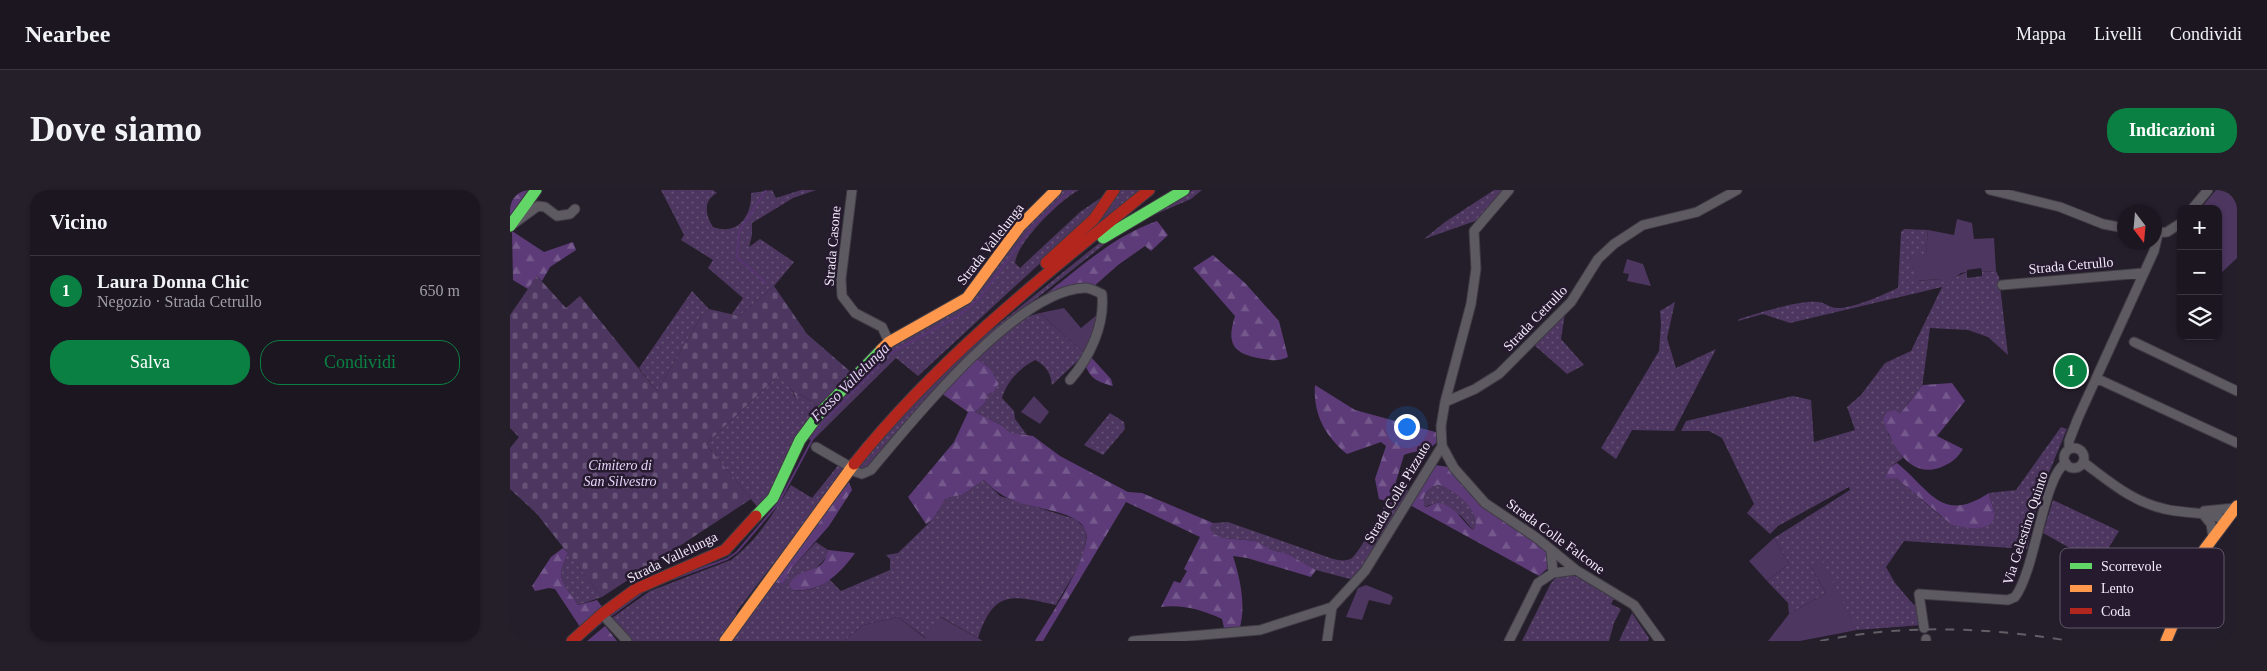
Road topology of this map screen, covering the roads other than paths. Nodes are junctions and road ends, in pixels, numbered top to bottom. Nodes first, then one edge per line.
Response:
1 (536, 190) edge
2 (852, 190) edge
3 (1056, 190) edge
4 (1114, 190) edge
5 (1149, 190) edge
6 (1184, 190) edge
7 (1509, 190) edge
8 (1737, 190) edge
9 (1990, 190) edge
10 (2208, 190) edge
11 (2195, 205) edge
12 (575, 209) dead end
13 (510, 226) edge
14 (2177, 226) edge
15 (2117, 227) edge
16 (2162, 232) edge
17 (2154, 250) edge
18 (1066, 258) junction
19 (2143, 273) junction
20 (2002, 285) dead end
21 (981, 329) junction
22 (889, 342) junction
23 (2134, 342) dead end
24 (2098, 379) junction
25 (1070, 380) dead end
26 (2237, 391) edge
27 (1445, 402) junction
28 (2237, 444) edge
29 (1442, 446) junction
30 (816, 447) dead end
31 (2069, 449) junction
32 (2083, 462) junction
33 (2066, 463) junction
34 (847, 465) dead end
35 (856, 472) dead end
36 (2236, 507) edge
37 (2202, 512) junction
38 (2225, 520) junction
39 (2213, 537) junction
40 (2206, 548) edge
41 (1551, 551) junction
42 (1576, 570) junction
43 (1553, 573) junction
44 (1332, 607) junction
45 (605, 618) junction
46 (1924, 628) dead end
47 (2171, 628) edge
48 (1245, 637) edge
49 (572, 641) edge
50 (626, 641) edge
51 (725, 641) edge
52 (1133, 641) edge
53 (1327, 641) edge
54 (1509, 641) edge
55 (1660, 641) edge
56 (2166, 641) edge

1 - 13 main road
2 - 22 street, Strada Casone
3 - 22 main road, Strada Vallelunga
4 - 21 main road
5 - 18 main road
6 - 18 main road
7 - 27 street, Strada Colle Pizzuto
8 - 27 street, Strada Cetrullo
9 - 15 street
10 - 11 street
12 - 13 street
14 - 16 street
17 - 19 street
18 - 21 main road
19 - 20 street, Strada Cetrullo
19 - 24 street
21 - 51 main road
22 - 45 main road, Strada Vallelunga
23 - 26 street
24 - 28 street
24 - 31 street
25 - 35 street
27 - 29 street, Strada Colle Pizzuto
29 - 41 street, Strada Colle Falcone
29 - 44 street, Strada Colle Pizzuto
30 - 34 street
31 - 32 street
31 - 33 street
32 - 33 street
32 - 37 street
33 - 46 street, Via Celestino Quinto
36 - 37 street
36 - 38 main road
37 - 38 street
37 - 39 street
38 - 39 main road
39 - 40 main road
41 - 42 street, Strada Colle Falcone
41 - 43 street
42 - 43 street
42 - 55 street, Strada Colle Falcone
43 - 54 street
44 - 48 street, Strada Colle Pizzuto
44 - 53 street
45 - 49 main road, Strada Vallelunga
45 - 50 street
47 - 56 main road
48 - 52 street, Strada Colle Pizzuto

